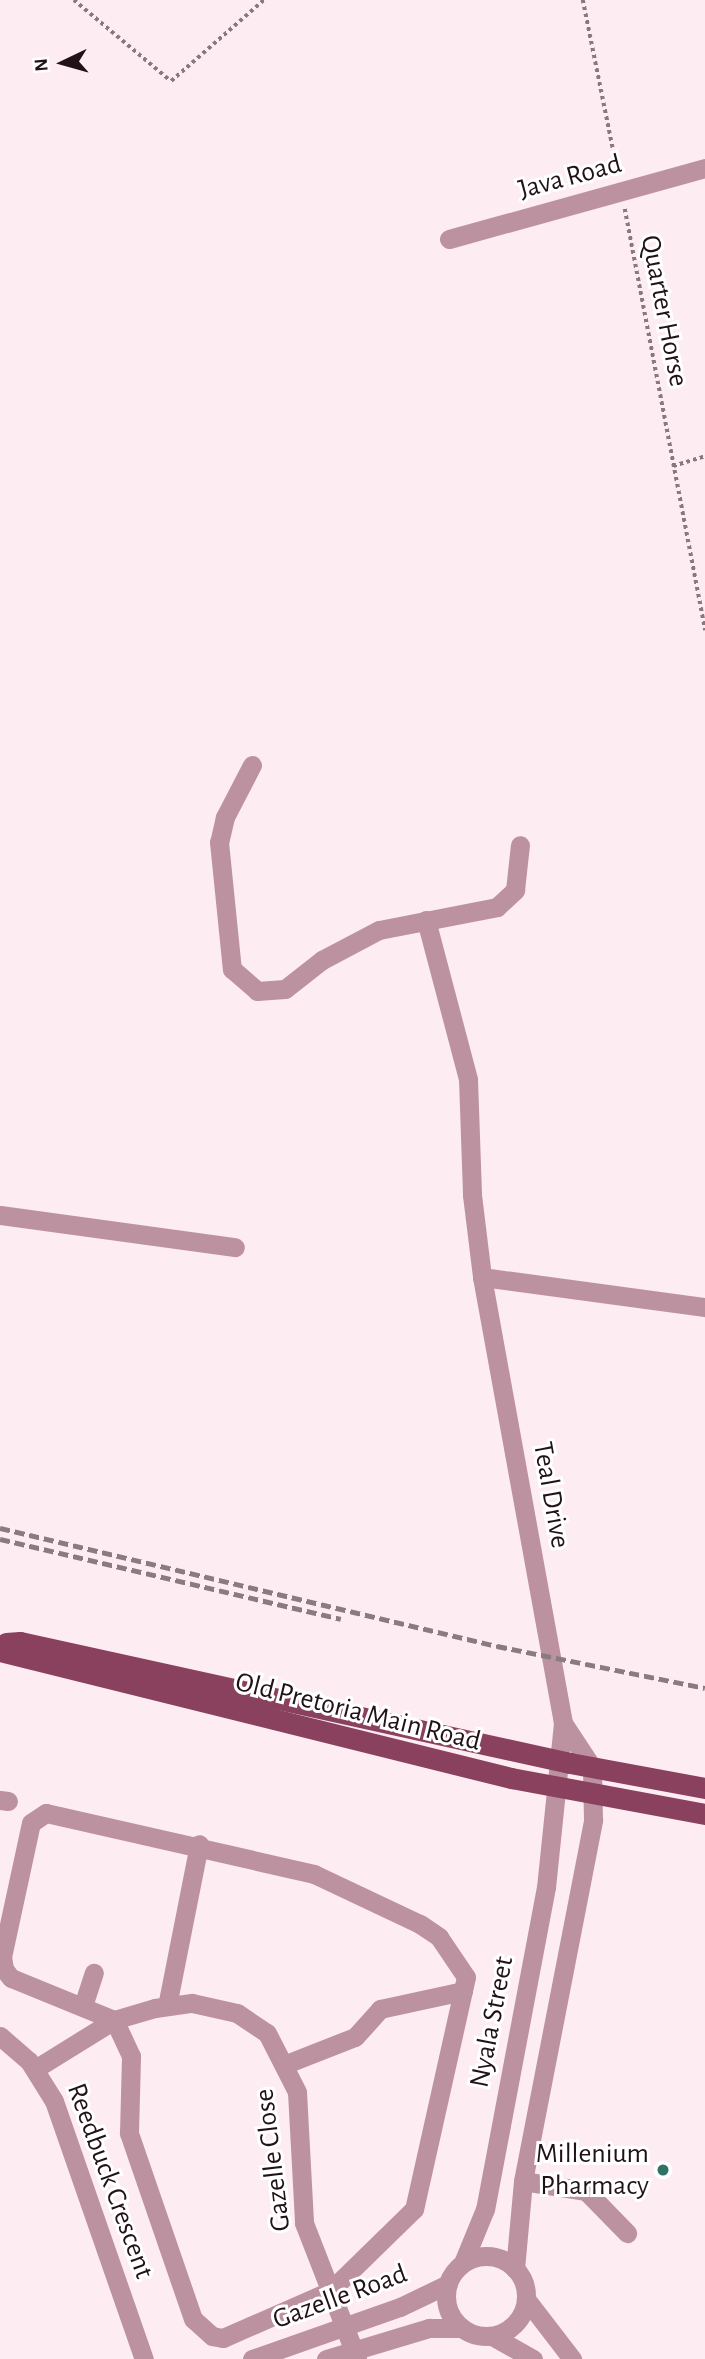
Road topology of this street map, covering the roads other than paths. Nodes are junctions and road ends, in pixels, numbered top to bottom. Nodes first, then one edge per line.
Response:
1 (705, 168) edge
2 (449, 239) dead end
3 (251, 765) dead end
4 (520, 845) dead end
5 (426, 920) junction
6 (0, 1215) edge
7 (235, 1247) dead end
8 (482, 1277) junction
9 (705, 1307) edge
10 (0, 1644) edge
11 (0, 1651) edge
12 (563, 1723) junction
13 (556, 1759) junction
14 (592, 1767) junction
15 (554, 1786) junction
16 (705, 1788) edge
17 (593, 1793) junction
18 (705, 1814) edge
19 (199, 1844) junction
20 (94, 1973) dead end
21 (463, 1992) junction
22 (83, 2006) junction
23 (167, 2006) junction
24 (114, 2020) junction
25 (0, 2036) edge
26 (286, 2064) junction
27 (35, 2069) junction
28 (523, 2181) junction
29 (627, 2233) dead end
30 (463, 2263) junction
31 (515, 2269) junction
32 (326, 2283) junction
33 (447, 2284) junction
34 (526, 2299) junction
35 (345, 2326) junction
36 (462, 2328) junction
37 (492, 2336) junction
38 (356, 2354) edge
39 (144, 2359) edge
40 (252, 2359) edge
41 (326, 2359) edge
42 (533, 2359) edge
43 (572, 2359) edge

1 - 2 street, Java Road
3 - 5 street
4 - 5 street
5 - 8 street, Teal Drive
6 - 7 street
8 - 9 street
8 - 12 street, Teal Drive
10 - 13 main road, Old Pretoria Main Road
11 - 15 main road, Old Pretoria Main Road
12 - 13 street, Teal Drive
12 - 14 street, Teal Drive
13 - 14 main road, Old Pretoria Main Road
13 - 15 street, Nyala Street
14 - 16 main road, Old Pretoria Main Road
14 - 17 street
15 - 17 main road, Old Pretoria Main Road
15 - 30 street, Nyala Street
17 - 18 main road, Old Pretoria Main Road
17 - 28 street
19 - 21 street
19 - 22 street
19 - 23 street
20 - 22 street
21 - 26 street
21 - 32 street
22 - 24 street
23 - 24 street, Gazelle Close
23 - 26 street, Gazelle Close
24 - 27 street, Gazelle Close
24 - 32 street
25 - 27 street, Reedbuck Crescent
26 - 32 street, Gazelle Close
27 - 39 street, Reedbuck Crescent
28 - 29 street
28 - 31 street
30 - 31 street
30 - 33 street
31 - 34 street
32 - 35 street, Gazelle Close
33 - 35 street, Gazelle Road
33 - 36 street
34 - 37 street
34 - 43 street
35 - 38 street, Gazelle Close
35 - 40 street, Gazelle Road
36 - 37 street
36 - 38 street, Gazelle Road
37 - 42 street
38 - 41 street, Gazelle Road

